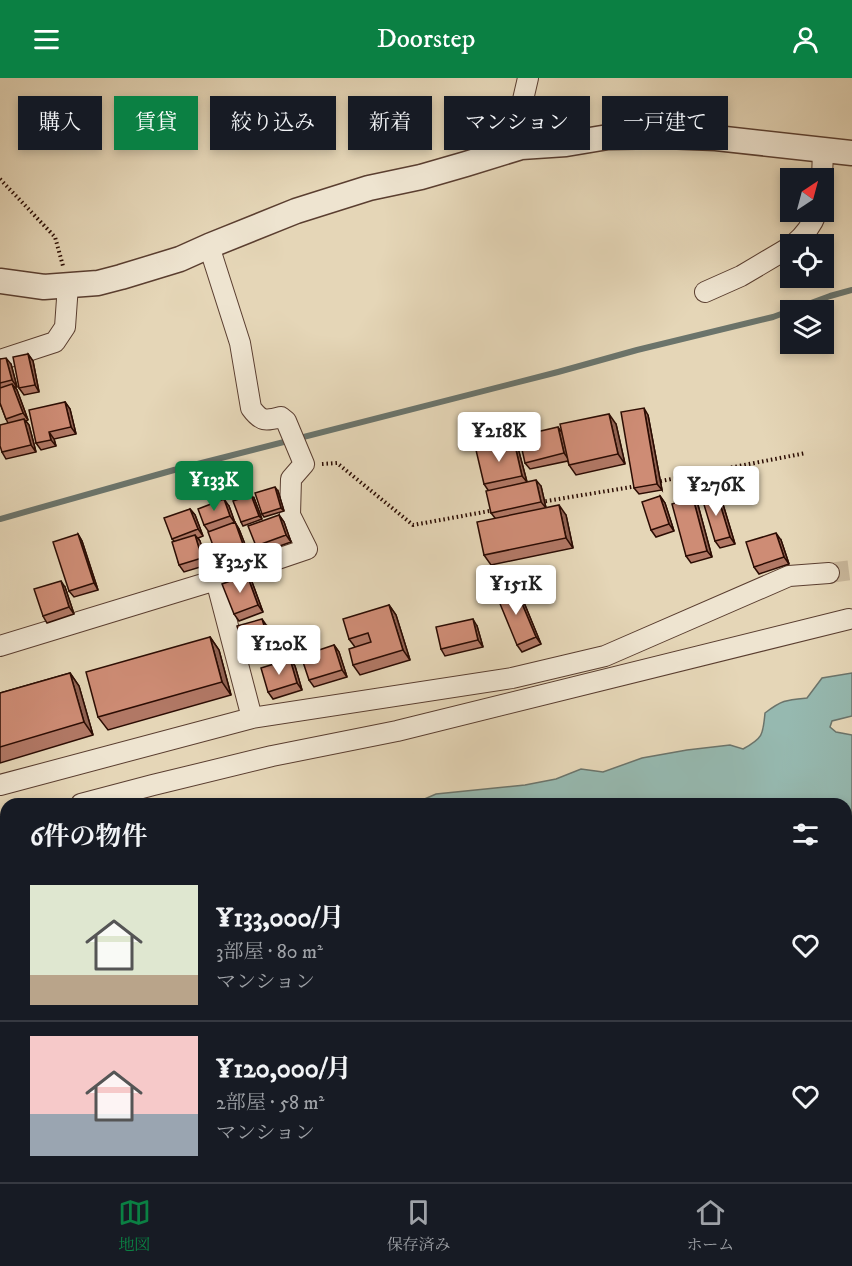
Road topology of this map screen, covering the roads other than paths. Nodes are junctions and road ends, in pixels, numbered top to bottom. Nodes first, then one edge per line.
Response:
1 (528, 78) edge
2 (524, 96) edge
3 (590, 140) edge
4 (511, 150) edge
5 (823, 151) junction
6 (852, 153) edge
7 (822, 168) edge
8 (209, 246) junction
9 (780, 253) edge
10 (0, 281) edge
11 (68, 285) junction
12 (705, 292) dead end
13 (0, 360) edge
14 (829, 573) tunnel mouth
15 (216, 580) junction
16 (849, 619) dead end
17 (0, 646) edge
18 (252, 718) junction
19 (0, 785) edge
20 (104, 798) edge

1 - 2 street
3 - 5 street
4 - 8 street
5 - 6 street
5 - 7 street
8 - 11 street
8 - 15 street
9 - 12 street
10 - 11 street
11 - 13 street
14 - 18 street
15 - 17 street
15 - 18 street
16 - 20 street
18 - 19 street

